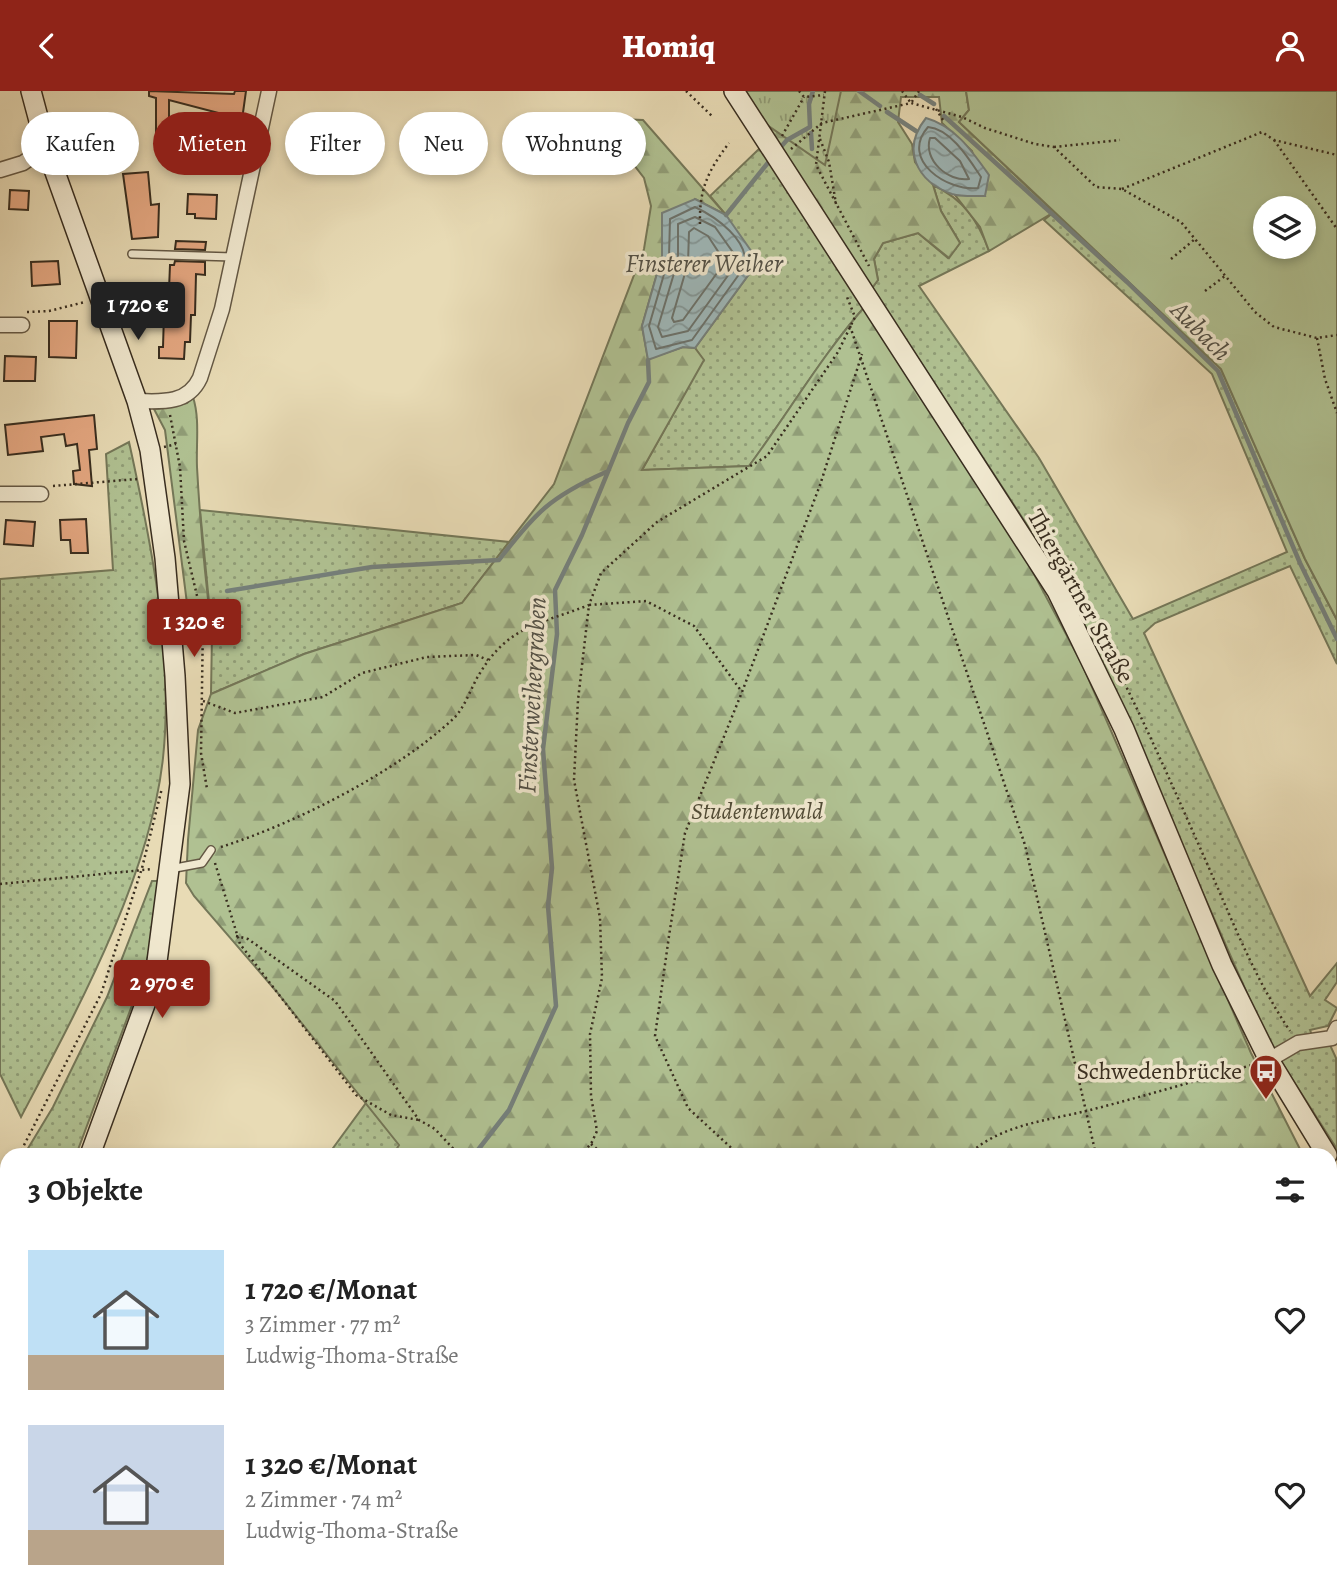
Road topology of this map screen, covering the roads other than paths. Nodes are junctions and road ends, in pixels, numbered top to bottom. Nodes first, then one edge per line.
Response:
1 (31, 91) edge
2 (268, 91) edge
3 (734, 91) edge
4 (37, 112) edge
5 (264, 112) edge
6 (21, 164) edge
7 (0, 170) edge
8 (56, 175) edge
9 (250, 175) edge
10 (132, 254) dead end
11 (233, 257) junction
12 (0, 325) edge
13 (22, 325) road end
14 (137, 401) junction
15 (41, 493) road end
16 (0, 494) edge
17 (211, 850) road end
18 (170, 870) junction
19 (1337, 1028) edge
20 (1269, 1060) junction
21 (93, 1148) edge
22 (1323, 1148) edge

1 - 4 main road
2 - 5 street
3 - 20 main road, Thiergärtner Straße
6 - 7 street
8 - 14 main road
9 - 11 street
10 - 11 lane
11 - 14 street
12 - 13 street
14 - 18 main road
15 - 16 street
17 - 18 lane
18 - 21 main road
19 - 20 street
20 - 22 main road, Thiergärtner Straße

